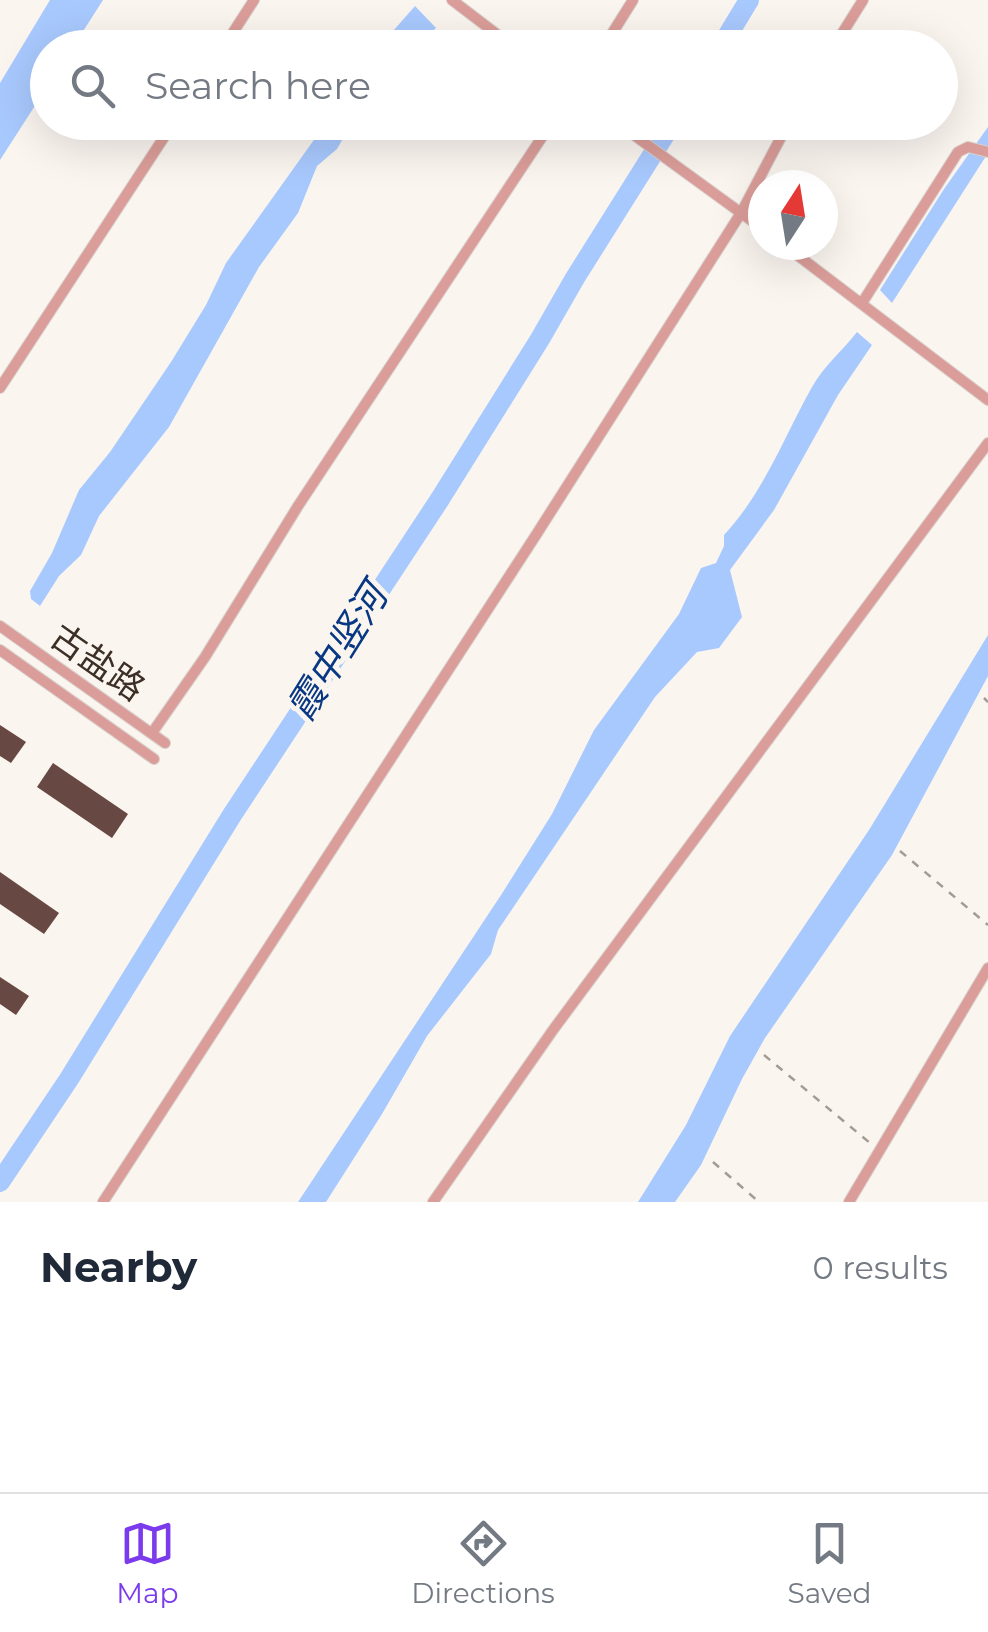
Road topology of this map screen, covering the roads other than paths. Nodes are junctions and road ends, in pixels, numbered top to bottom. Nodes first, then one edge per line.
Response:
1 (254, 0) edge
2 (452, 0) edge
3 (633, 0) edge
4 (862, 0) edge
5 (235, 30) edge
6 (491, 30) edge
7 (615, 30) edge
8 (844, 30) edge
9 (162, 140) edge
10 (540, 140) edge
11 (639, 140) edge
12 (780, 140) edge
13 (988, 152) edge
14 (741, 213) junction
15 (748, 218) edge
16 (804, 260) edge
17 (862, 303) junction
18 (0, 388) edge
19 (988, 400) edge
20 (988, 443) edge
21 (0, 626) edge
22 (0, 650) edge
23 (152, 733) junction
24 (165, 743) dead end
25 (154, 759) dead end
26 (988, 968) edge
27 (103, 1202) edge
28 (433, 1202) edge
29 (848, 1202) edge

1 - 5 street
2 - 6 street
3 - 7 street
4 - 8 street
9 - 18 street
10 - 23 street
11 - 14 street
12 - 14 street
13 - 17 street
14 - 15 street
14 - 27 street
16 - 17 street
17 - 19 street
20 - 28 street
21 - 23 street, 古盐路
22 - 25 street, 古盐路
23 - 24 street, 古盐路
26 - 29 street

